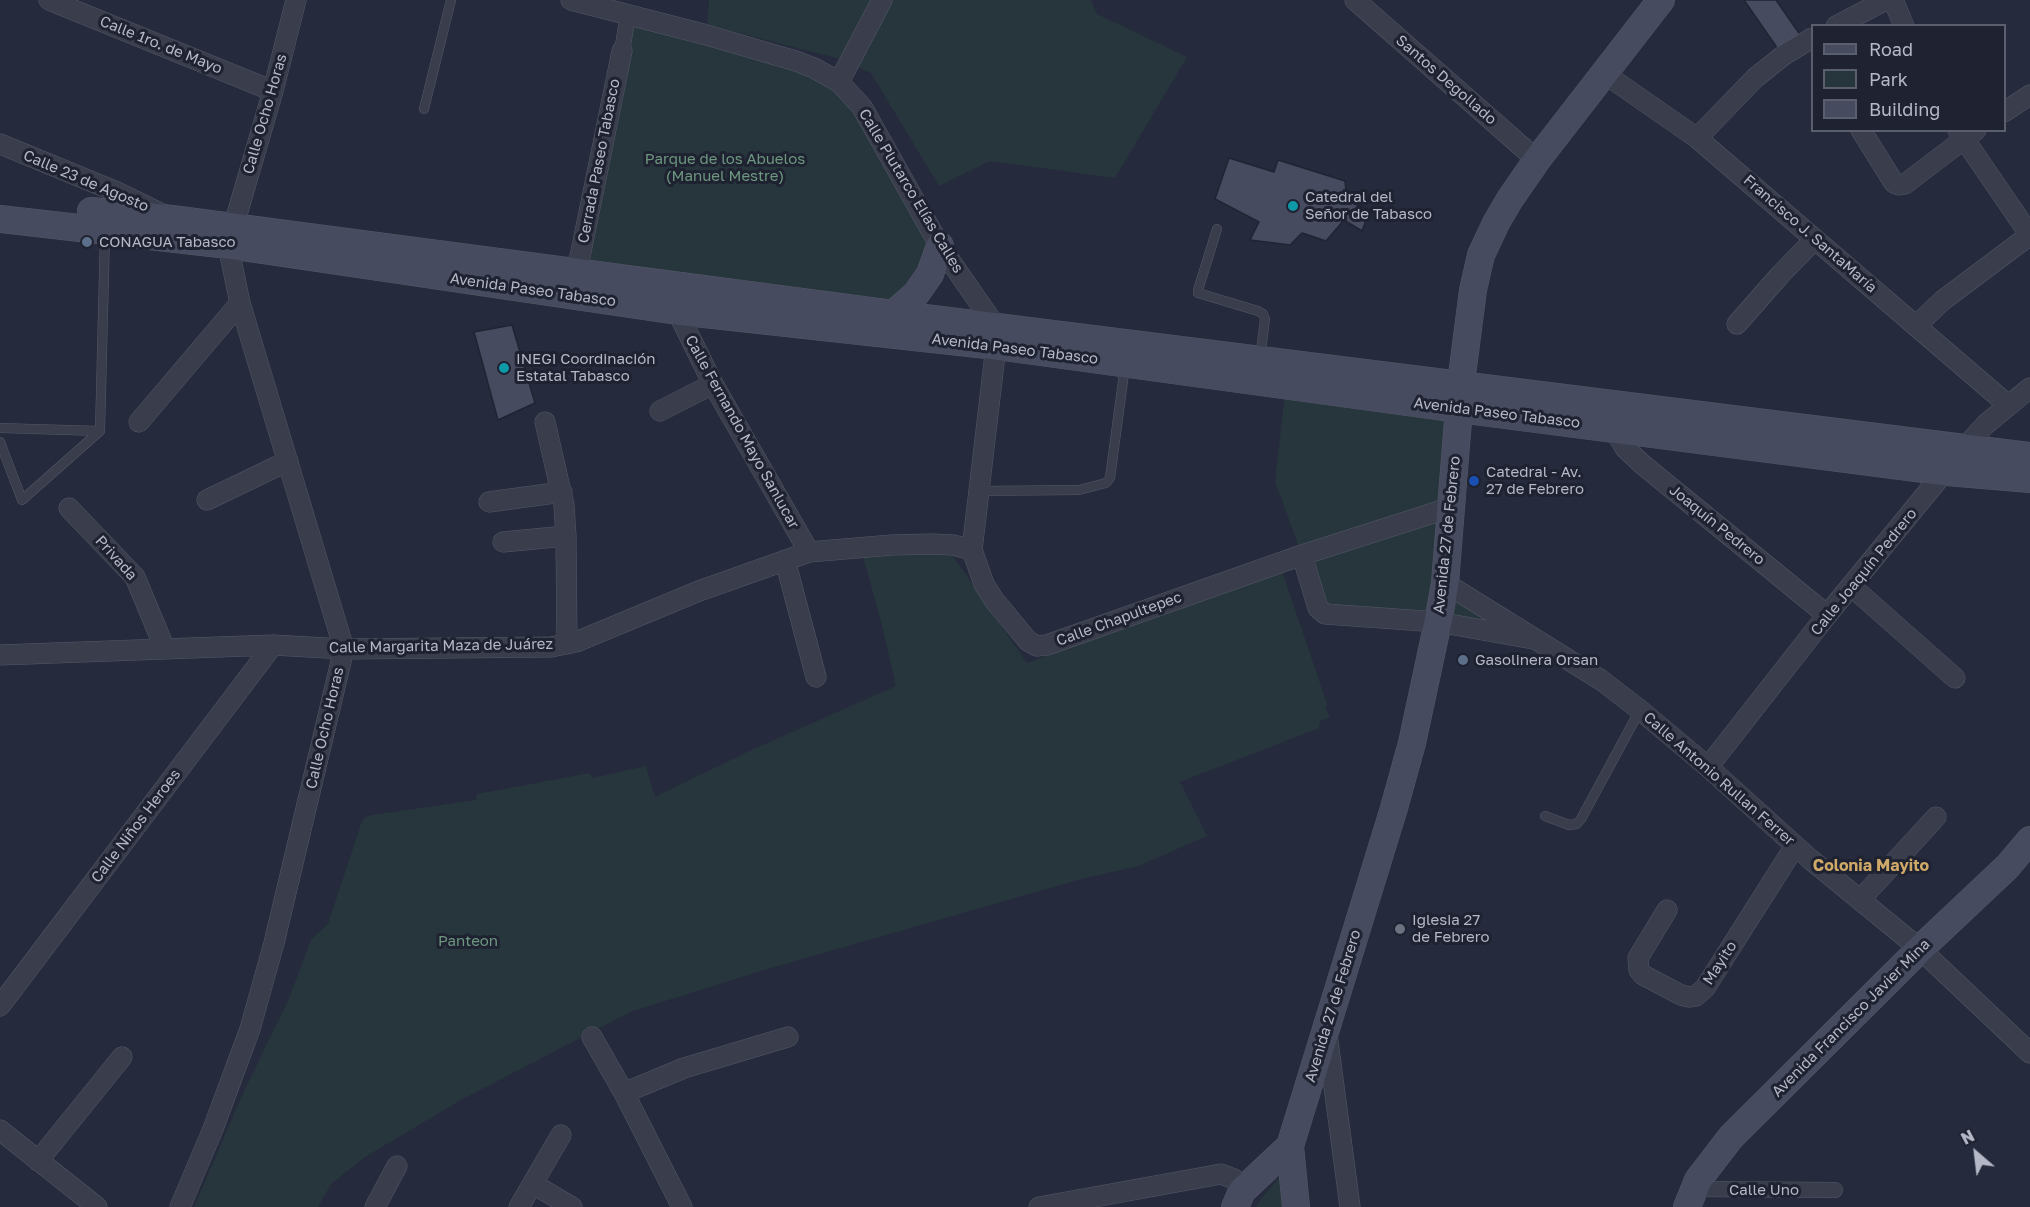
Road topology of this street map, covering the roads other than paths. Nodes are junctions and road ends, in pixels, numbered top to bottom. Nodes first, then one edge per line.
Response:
1 (49, 0) edge
2 (296, 0) edge
3 (451, 0) edge
4 (571, 0) edge
5 (882, 0) edge
6 (1661, 0) edge
7 (1886, 0) edge
8 (1893, 0) edge
9 (1358, 1) edge
10 (628, 15) junction
11 (1840, 24) edge
12 (1903, 24) edge
13 (1811, 40) edge
14 (622, 51) joint
15 (1605, 74) junction
16 (839, 82) junction
17 (273, 91) junction
18 (2030, 95) edge
19 (424, 109) dead end
20 (2006, 111) edge
21 (1862, 132) edge
22 (1966, 133) edge
23 (1697, 138) junction
24 (0, 144) edge
25 (1537, 160) junction
26 (117, 192) junction
27 (0, 201) edge
28 (0, 219) edge
29 (172, 219) junction
30 (98, 221) junction
31 (1217, 229) dead end
32 (231, 237) junction
33 (1815, 239) junction
34 (940, 246) junction
35 (577, 271) junction
36 (240, 303) junction
37 (677, 311) junction
38 (893, 314) junction
39 (1737, 324) dead end
40 (1916, 326) junction
41 (996, 336) junction
42 (1260, 359) junction
43 (1125, 363) junction
44 (713, 384) junction
45 (2030, 388) edge
46 (1460, 396) junction
47 (2008, 405) junction
48 (660, 411) dead end
49 (139, 422) dead end
50 (545, 422) dead end
51 (0, 428) edge
52 (1613, 428) junction
53 (100, 432) junction
54 (0, 442) edge
55 (1964, 448) junction
56 (2030, 456) edge
57 (288, 461) junction
58 (1947, 472) junction
59 (2030, 479) edge
60 (979, 491) junction
61 (562, 492) junction
62 (207, 500) dead end
63 (489, 502) dead end
64 (1452, 507) junction
65 (69, 508) dead end
66 (566, 536) junction
67 (503, 542) dead end
68 (972, 550) junction
69 (809, 552) junction
70 (1302, 555) junction
71 (785, 560) junction
72 (1445, 583) junction
73 (1851, 586) junction
74 (1827, 615) junction
75 (1437, 622) junction
76 (1533, 639) junction
77 (567, 644) junction
78 (273, 645) junction
79 (165, 649) junction
80 (344, 649) junction
81 (0, 654) edge
82 (816, 677) dead end
83 (1955, 678) dead end
84 (1640, 710) junction
85 (1708, 767) junction
86 (1545, 816) dead end
87 (1935, 817) dead end
88 (2030, 840) edge
89 (1795, 846) junction
90 (2030, 863) edge
91 (1860, 900) junction
92 (1667, 910) dead end
93 (1925, 954) junction
94 (0, 1006) edge
95 (1326, 1028) junction
96 (592, 1037) dead end
97 (788, 1037) dead end
98 (2025, 1045) edge
99 (122, 1058) dead end
100 (624, 1093) junction
101 (0, 1130) edge
102 (561, 1135) dead end
103 (1290, 1146) junction
104 (38, 1161) junction
105 (397, 1166) dead end
106 (533, 1184) junction
107 (1835, 1190) dead end
108 (1239, 1199) edge
109 (1697, 1201) edge
110 (97, 1207) edge
111 (180, 1207) edge
112 (375, 1207) edge
113 (519, 1207) edge
114 (572, 1207) edge
115 (681, 1207) edge
116 (1039, 1207) edge
117 (1296, 1207) edge
118 (1350, 1207) edge

1 - 17 street, Calle 1ro. de Mayo
2 - 17 street, Calle Ocho Horas
3 - 19 lane
4 - 10 street, Calle Plutarco Elías Calles
5 - 16 street
6 - 15 main road, Avenida 27 de Febrero
7 - 11 street
8 - 12 street
9 - 25 street, Santos Degollado
10 - 14 street
10 - 16 street, Calle Plutarco Elías Calles
13 - 23 street
14 - 35 street, Cerrada Paseo Tabasco
15 - 23 street, Francisco J. SantaMaría
15 - 25 main road, Avenida 27 de Febrero
16 - 34 street, Calle Plutarco Elías Calles
17 - 32 street, Calle Ocho Horas
18 - 20 street
21 - 22 street
22 - 40 street
23 - 33 street, Francisco J. SantaMaría
24 - 26 street, Calle 23 de Agosto
25 - 46 main road, Avenida 27 de Febrero
26 - 29 street, Calle 23 de Agosto
26 - 30 main road
27 - 30 main road, Avenida Paseo Tabasco
28 - 30 main road, Avenida Paseo Tabasco
29 - 30 main road, Avenida Paseo Tabasco
29 - 32 main road, Avenida Paseo Tabasco
30 - 32 main road, Avenida Paseo Tabasco
30 - 53 lane
31 - 42 lane
32 - 35 main road, Avenida Paseo Tabasco
32 - 36 street, Calle Ocho Horas
32 - 37 main road, Avenida Paseo Tabasco
33 - 39 street
33 - 40 street, Francisco J. SantaMaría
34 - 38 main road
34 - 41 street, Calle Plutarco Elías Calles
35 - 38 main road, Avenida Paseo Tabasco
36 - 49 street
36 - 57 street, Calle Ocho Horas
37 - 41 main road, Avenida Paseo Tabasco
37 - 44 street, Calle Fernando Mayo Sanlucar
38 - 41 main road, Avenida Paseo Tabasco
40 - 47 street, Francisco J. SantaMaría
41 - 42 main road, Avenida Paseo Tabasco
41 - 43 main road, Avenida Paseo Tabasco
41 - 60 street, Calle Chapultepec
42 - 46 main road, Avenida Paseo Tabasco
43 - 46 main road, Avenida Paseo Tabasco
43 - 60 lane
44 - 48 street
44 - 69 street, Calle Fernando Mayo Sanlucar
45 - 47 street, Calle Joaquín Pedrero
46 - 52 main road, Avenida Paseo Tabasco
46 - 55 main road, Avenida Paseo Tabasco
46 - 64 main road, Avenida 27 de Febrero
47 - 55 street, Calle Joaquín Pedrero
50 - 61 street
51 - 53 lane
52 - 58 main road, Avenida Paseo Tabasco
52 - 74 street, Joaquín Pedrero
53 - 54 lane
55 - 56 main road, Avenida Paseo Tabasco
55 - 58 street, Calle Joaquín Pedrero
57 - 62 street
57 - 80 street, Calle Ocho Horas
58 - 59 main road, Avenida Paseo Tabasco
58 - 73 street, Calle Joaquín Pedrero
60 - 68 street, Calle Chapultepec
61 - 63 street
61 - 66 street
64 - 70 street, Calle Chapultepec
64 - 72 main road, Avenida 27 de Febrero
65 - 79 street, Privada
66 - 67 street
66 - 77 street
68 - 69 street, Calle Margarita Maza de Juárez
68 - 70 street, Calle Chapultepec
69 - 71 street, Calle Margarita Maza de Juárez
70 - 75 street
71 - 77 street, Calle Margarita Maza de Juárez
71 - 82 street
72 - 75 main road, Avenida 27 de Febrero
72 - 76 street, Calle Antonio Rullan Ferrer
73 - 74 street, Calle Joaquín Pedrero
73 - 83 street
74 - 85 street, Calle Joaquín Pedrero
75 - 76 street, Calle Antonio Rullan Ferrer
75 - 95 main road, Avenida 27 de Febrero
76 - 84 street, Calle Antonio Rullan Ferrer
77 - 80 street, Calle Margarita Maza de Juárez
78 - 79 street, Calle Margarita Maza de Juárez
78 - 80 street, Calle Margarita Maza de Juárez
78 - 94 street, Calle Niños Heroes
79 - 81 street, Calle Margarita Maza de Juárez
80 - 111 street, Calle Ocho Horas
84 - 85 street, Calle Antonio Rullan Ferrer
84 - 86 lane
85 - 89 street, Calle Antonio Rullan Ferrer
87 - 91 street
88 - 93 main road, Avenida Francisco Javier Mina
89 - 91 street, Calle Antonio Rullan Ferrer
89 - 92 street, Mayito
90 - 93 main road, Avenida Francisco Javier Mina
91 - 93 street, Calle Antonio Rullan Ferrer
93 - 98 street, Calle Antonio Rullan Ferrer
93 - 109 main road, Avenida Francisco Javier Mina
95 - 103 main road, Avenida 27 de Febrero
95 - 118 street
96 - 100 street
97 - 100 street
99 - 104 street
100 - 115 street
101 - 104 street
102 - 106 street
103 - 108 main road, Avenida 27 de Febrero
103 - 117 main road, Avenida 27 de Febrero
104 - 110 street
105 - 112 street
106 - 113 street
106 - 114 street
107 - 109 street, Calle Uno
108 - 116 street

